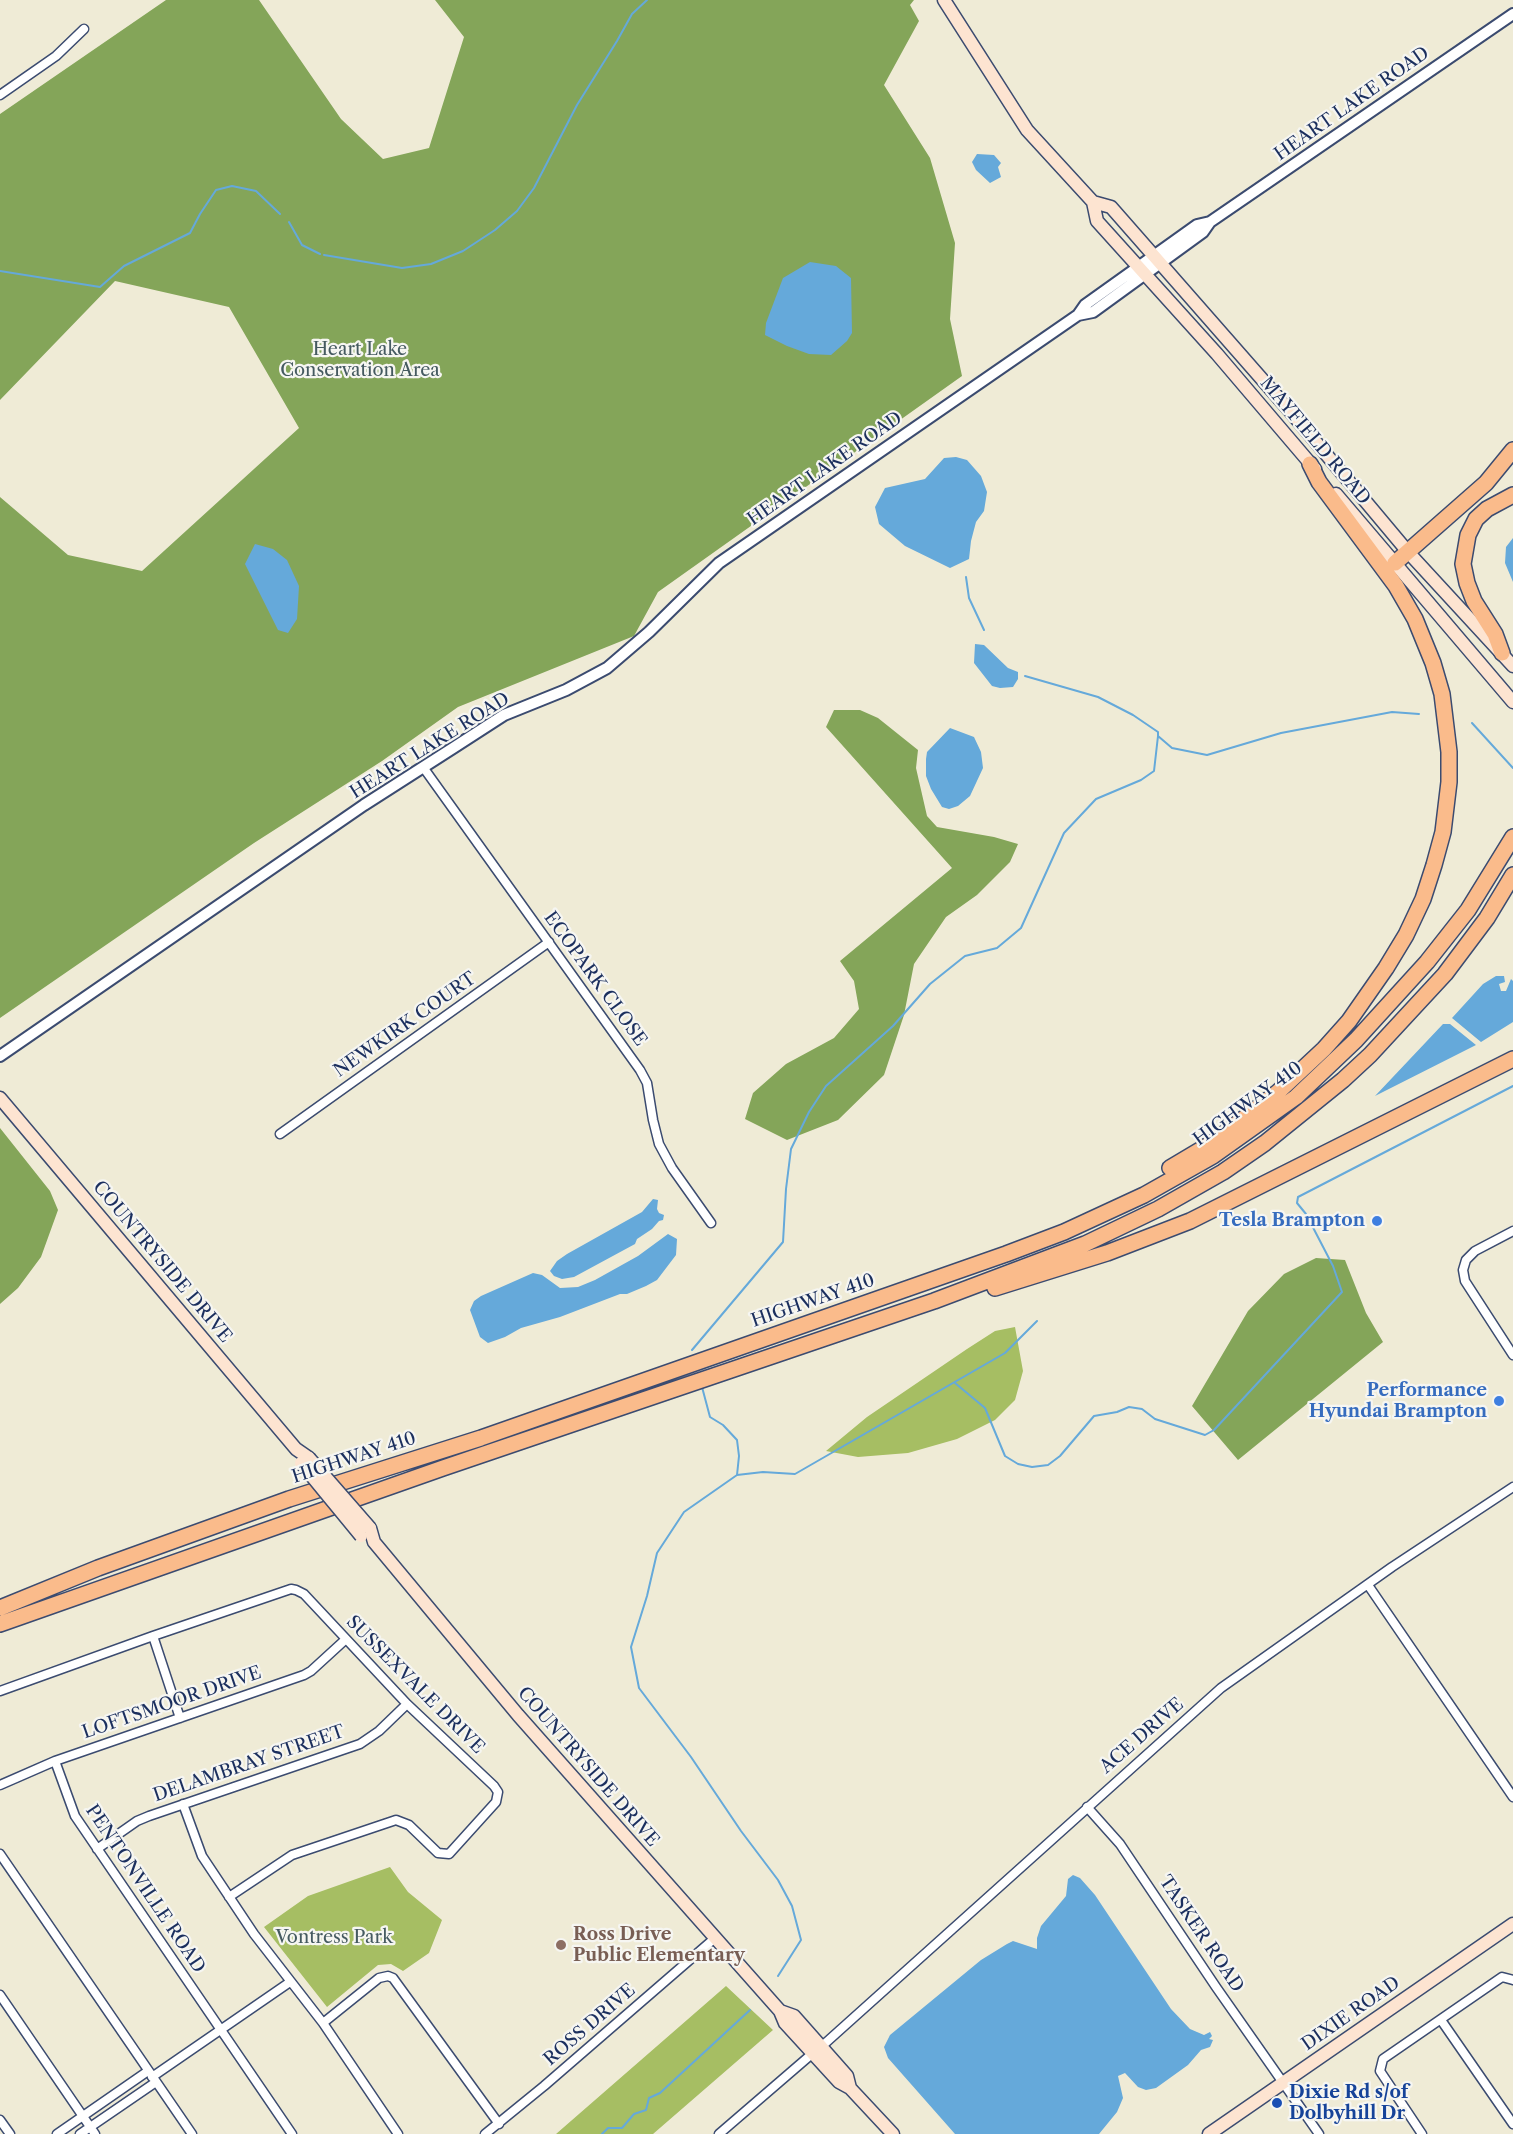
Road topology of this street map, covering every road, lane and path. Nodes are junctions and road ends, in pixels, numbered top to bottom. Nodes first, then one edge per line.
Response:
1 (944, 0) edge
2 (1513, 14) edge
3 (84, 29) dead end
4 (0, 95) edge
5 (1093, 202) junction
6 (1158, 260) junction
7 (1142, 271) junction
8 (1245, 359) junction
9 (1231, 370) junction
10 (1513, 450) edge
11 (1310, 464) junction
12 (1513, 495) edge
13 (1408, 552) junction
14 (1395, 563) junction
15 (1502, 653) junction
16 (1513, 666) edge
17 (1513, 702) edge
18 (423, 767) junction
19 (1513, 837) edge
20 (1513, 875) edge
21 (549, 942) junction
22 (0, 1056) edge
23 (1513, 1059) edge
24 (0, 1098) edge
25 (280, 1134) dead end
26 (711, 1223) dead end
27 (1513, 1231) edge
28 (1005, 1254) junction
29 (934, 1301) junction
30 (1513, 1355) edge
31 (1513, 1487) edge
32 (1368, 1585) junction
33 (0, 1608) edge
34 (0, 1624) edge
35 (153, 1636) junction
36 (346, 1638) junction
37 (0, 1691) edge
38 (407, 1704) junction
39 (180, 1718) junction
40 (55, 1761) junction
41 (0, 1785) edge
42 (1513, 1797) edge
43 (183, 1804) junction
44 (1087, 1807) junction
45 (97, 1849) junction
46 (0, 1854) edge
47 (229, 1897) junction
48 (1513, 1924) edge
49 (715, 1938) junction
50 (1513, 1980) edge
51 (290, 1982) junction
52 (0, 1995) edge
53 (1441, 2020) junction
54 (323, 2023) junction
55 (220, 2030) junction
56 (817, 2050) junction
57 (152, 2076) junction
58 (1284, 2083) junction
59 (83, 2116) junction
60 (0, 2120) edge
61 (499, 2124) junction
62 (1513, 2124) edge
63 (93, 2131) edge
64 (10, 2134) edge
65 (57, 2134) edge
66 (80, 2134) edge
67 (192, 2134) edge
68 (292, 2134) edge
69 (398, 2134) edge
70 (485, 2134) edge
71 (719, 2134) edge
72 (893, 2134) edge
73 (1209, 2134) edge
74 (1319, 2134) edge
75 (1422, 2134) edge

1 - 5 main road, MAYFIELD ROAD
2 - 6 street, HEART LAKE ROAD
3 - 4 street
5 - 6 main road, MAYFIELD ROAD
5 - 7 main road, MAYFIELD ROAD
6 - 7 street, HEART LAKE ROAD
6 - 8 main road, MAYFIELD ROAD
7 - 9 main road, MAYFIELD ROAD
7 - 18 street, HEART LAKE ROAD
8 - 9 main road
8 - 13 main road, MAYFIELD ROAD
9 - 11 main road, MAYFIELD ROAD
10 - 13 highway
11 - 14 main road, MAYFIELD ROAD
11 - 28 highway
12 - 15 highway
13 - 14 highway
13 - 15 main road, MAYFIELD ROAD
14 - 17 main road, MAYFIELD ROAD
15 - 16 main road, MAYFIELD ROAD
18 - 21 street, ECOPARK CLOSE
18 - 22 street, HEART LAKE ROAD
19 - 28 highway, HIGHWAY 410
20 - 29 highway, HIGHWAY 410
21 - 25 street, NEWKIRK COURT
21 - 26 street, ECOPARK CLOSE
23 - 29 highway
24 - 49 main road, COUNTRYSIDE DRIVE, bridge
27 - 30 street
28 - 33 highway, HIGHWAY 410
29 - 34 highway, HIGHWAY 410
31 - 32 street, ACE DRIVE
32 - 42 street
32 - 44 street, ACE DRIVE
35 - 36 street, SUSSEXVALE DRIVE
35 - 37 street, SUSSEXVALE DRIVE
35 - 39 street
36 - 38 street, SUSSEXVALE DRIVE
36 - 39 street, LOFTSMOOR DRIVE
38 - 43 street, DELAMBRAY STREET
38 - 47 street, SUSSEXVALE DRIVE
39 - 40 street, LOFTSMOOR DRIVE
40 - 41 street, LOFTSMOOR DRIVE
40 - 45 street, PENTONVILLE ROAD
43 - 45 street, DELAMBRAY STREET
43 - 47 street
44 - 56 street, ACE DRIVE
44 - 58 street, TASKER ROAD
45 - 55 street, PENTONVILLE ROAD
46 - 57 street
47 - 51 street
48 - 58 main road, DIXIE ROAD
49 - 56 main road, COUNTRYSIDE DRIVE
49 - 61 street, ROSS DRIVE
50 - 53 street
51 - 54 street
51 - 55 street
52 - 59 street
53 - 62 street
53 - 75 street
54 - 61 street
54 - 69 street
55 - 57 street
55 - 68 street, PENTONVILLE ROAD
56 - 71 street, ACE DRIVE
56 - 72 main road, COUNTRYSIDE DRIVE
57 - 59 street
57 - 63 street
57 - 67 street
58 - 73 main road, DIXIE ROAD
58 - 74 street, TASKER ROAD
59 - 63 street
59 - 65 street
60 - 64 street
61 - 70 street, ROSS DRIVE
63 - 66 street

